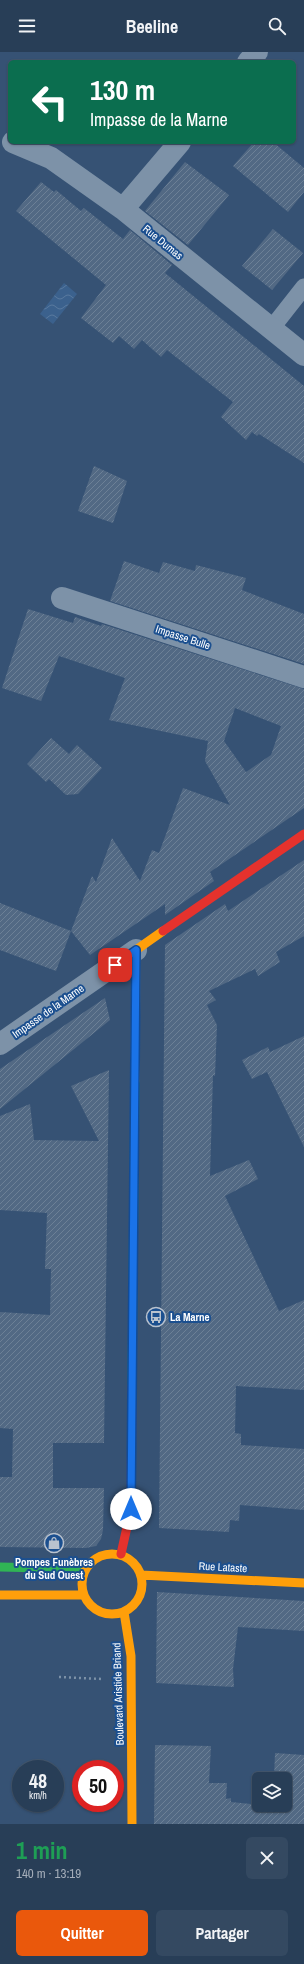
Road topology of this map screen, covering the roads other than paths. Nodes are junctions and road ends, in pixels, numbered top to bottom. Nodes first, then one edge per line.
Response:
1 (257, 52) edge
2 (250, 60) edge
3 (18, 144) edge
4 (178, 144) edge
5 (123, 209) junction
6 (304, 287) edge
7 (271, 329) junction
8 (304, 356) edge
9 (62, 598) dead end
10 (304, 677) edge
11 (304, 834) edge
12 (136, 950) junction
13 (0, 1044) edge
14 (121, 1554) junction
15 (0, 1567) edge
16 (85, 1570) junction
17 (141, 1575) junction
18 (304, 1583) edge
19 (0, 1595) edge
20 (83, 1595) junction
21 (124, 1612) junction
22 (132, 1824) edge

1 - 2 street
3 - 5 street, Rue Dumas
4 - 5 street
5 - 7 street, Rue Dumas
6 - 7 lane
7 - 8 street, Rue Dumas
9 - 10 street, Impasse Bulle
11 - 12 main road
12 - 13 street, Impasse de la Marne
12 - 14 main road
14 - 16 main road
14 - 17 main road
15 - 16 main road
16 - 20 main road
17 - 18 main road, Rue Lataste
17 - 21 main road
19 - 20 main road
20 - 21 main road
21 - 22 main road, Boulevard Aristide Briand

